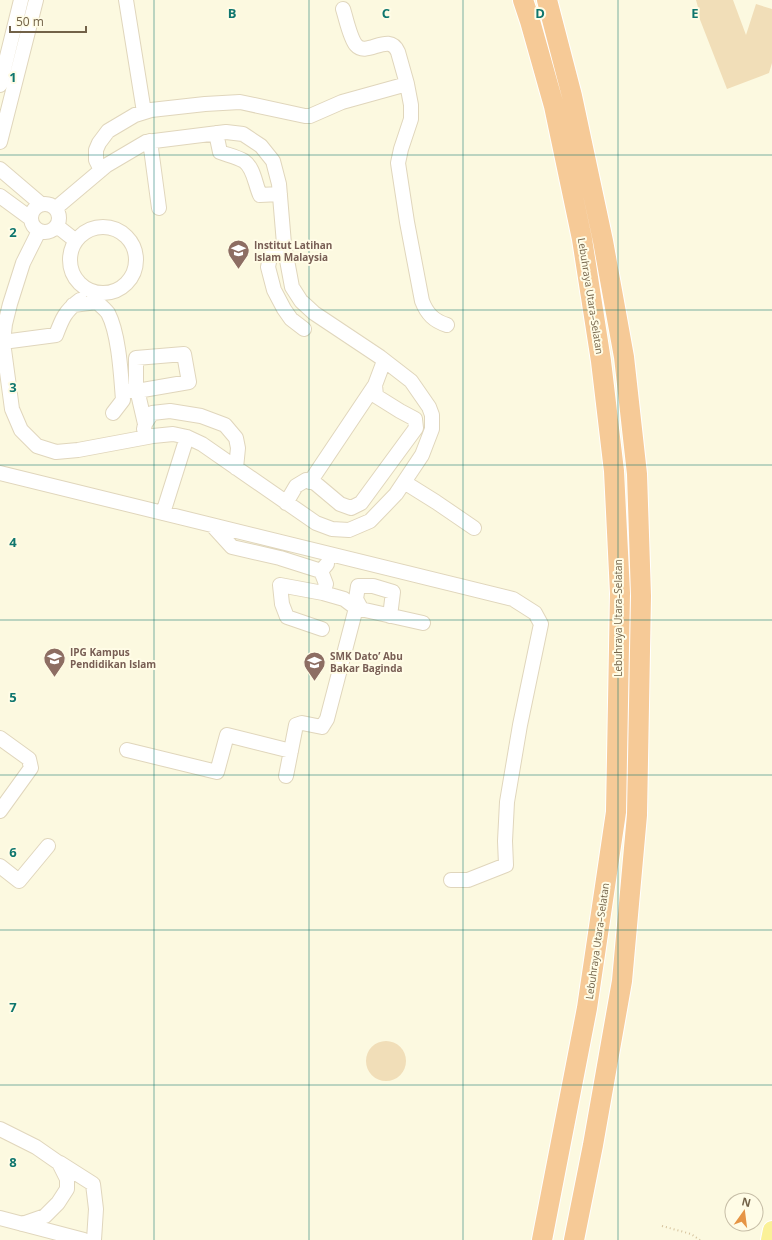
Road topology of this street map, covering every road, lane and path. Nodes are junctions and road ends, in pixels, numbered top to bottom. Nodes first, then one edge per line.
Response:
1 (21, 0) edge
2 (36, 0) edge
3 (126, 0) edge
4 (523, 0) edge
5 (548, 0) edge
6 (343, 9) dead end
7 (3, 60) edge
8 (19, 65) junction
9 (407, 84) junction
10 (0, 85) edge
11 (144, 112) junction
12 (216, 133) junction
13 (150, 141) junction
14 (0, 142) edge
15 (0, 169) edge
16 (101, 170) junction
17 (280, 194) junction
18 (0, 196) edge
19 (41, 204) junction
20 (56, 208) junction
21 (159, 208) dead end
22 (30, 218) junction
23 (57, 226) junction
24 (39, 230) junction
25 (76, 242) junction
26 (284, 244) junction
27 (92, 291) junction
28 (73, 305) junction
29 (448, 325) dead end
30 (304, 329) dead end
31 (3, 342) junction
32 (384, 360) junction
33 (375, 385) junction
34 (123, 391) junction
35 (113, 413) dead end
36 (145, 424) junction
37 (187, 437) junction
38 (140, 439) junction
39 (236, 468) junction
40 (0, 473) edge
41 (310, 482) junction
42 (404, 482) junction
43 (286, 503) junction
44 (163, 513) junction
45 (212, 525) junction
46 (474, 528) dead end
47 (334, 555) junction
48 (322, 571) junction
49 (323, 593) junction
50 (359, 609) junction
51 (390, 616) junction
52 (423, 623) dead end
53 (322, 629) dead end
54 (0, 738) edge
55 (127, 750) dead end
56 (291, 750) junction
57 (286, 776) dead end
58 (0, 811) edge
59 (48, 846) dead end
60 (0, 866) edge
61 (451, 880) dead end
62 (0, 1129) edge
63 (59, 1163) junction
64 (0, 1218) edge
65 (22, 1224) junction
66 (662, 1226) dead end
67 (772, 1230) edge
68 (66, 1238) edge
69 (84, 1240) edge
70 (94, 1240) edge
71 (542, 1240) edge
72 (574, 1240) edge
73 (700, 1240) edge
74 (770, 1240) edge

1 - 7 street
2 - 8 street
3 - 11 street
4 - 71 highway, Lebuhraya Utara–Selatan
5 - 72 highway, Lebuhraya Utara–Selatan
6 - 9 street
7 - 8 street
7 - 10 street
8 - 14 street
9 - 11 street
9 - 29 street
11 - 16 street
12 - 13 street
12 - 17 street
12 - 17 street
13 - 16 street
13 - 21 street
15 - 19 street
16 - 20 street
17 - 26 street
18 - 22 street
19 - 20 street
19 - 22 street
20 - 23 street
22 - 24 street
23 - 24 street
23 - 25 street
24 - 31 street
25 - 27 street
25 - 27 street
26 - 30 street
26 - 32 street
27 - 28 street
28 - 31 street
28 - 34 street
31 - 38 street
32 - 33 street
32 - 42 street
33 - 41 street
33 - 41 street
34 - 35 street
34 - 36 street
36 - 38 street
36 - 39 street
37 - 38 street
37 - 39 street
37 - 44 street
39 - 43 street
40 - 44 street
41 - 43 street
42 - 43 street
42 - 46 street
44 - 45 street
45 - 47 street
45 - 48 street
47 - 48 street
47 - 61 street
48 - 49 street
49 - 50 street
49 - 53 street
50 - 51 street
50 - 51 street
50 - 56 street
51 - 52 street
54 - 58 street
55 - 56 street
56 - 57 street
59 - 60 street
62 - 63 street
63 - 65 street
63 - 70 street
64 - 65 street
65 - 68 street
66 - 73 path
67 - 74 main road
68 - 69 street

